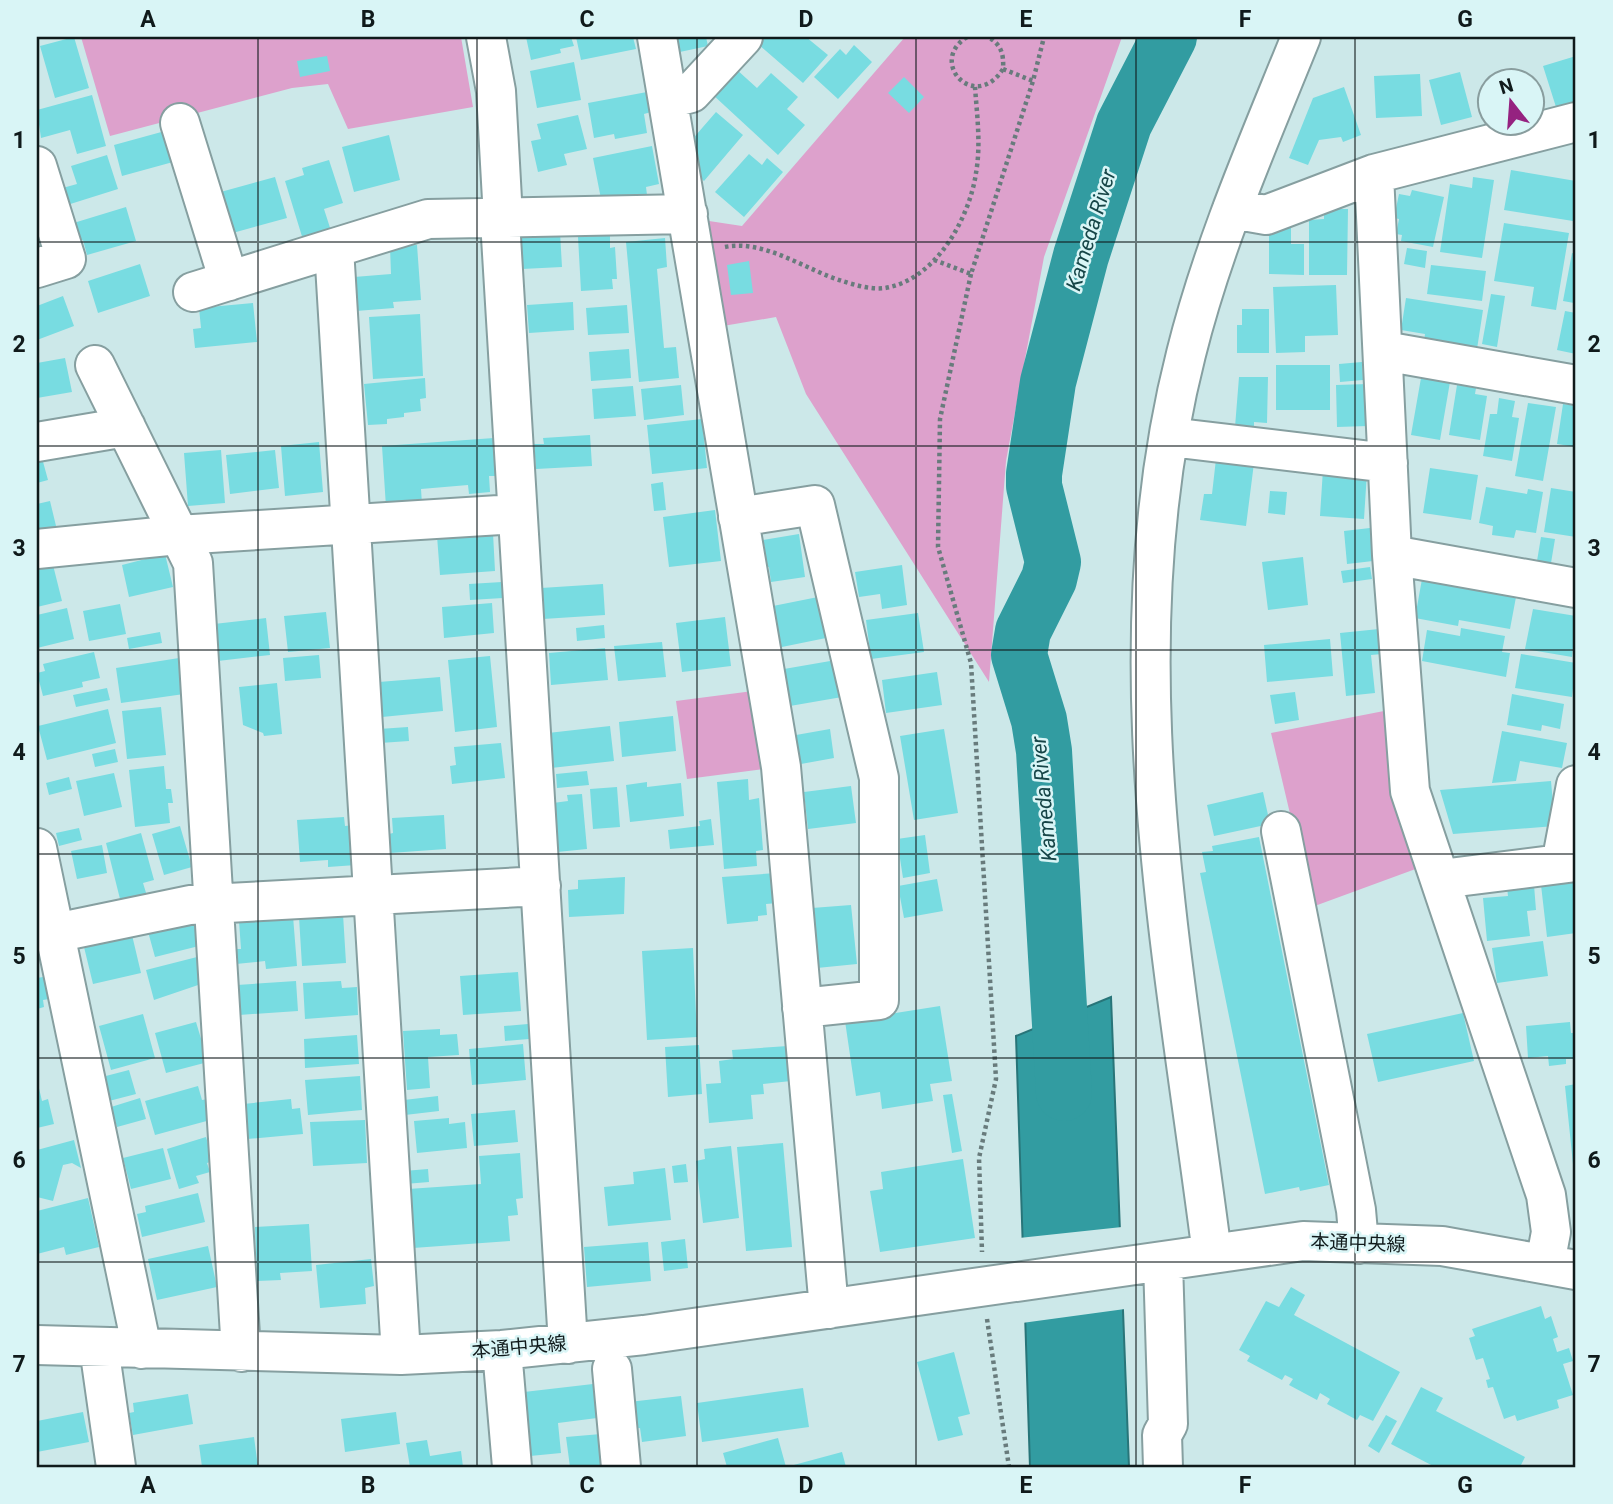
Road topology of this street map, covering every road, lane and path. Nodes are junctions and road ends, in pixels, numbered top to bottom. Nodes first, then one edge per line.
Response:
1 (486, 37) edge
2 (657, 37) edge
3 (743, 37) edge
4 (967, 37) edge
5 (988, 37) edge
6 (1044, 37) edge
7 (1301, 37) edge
8 (1003, 69) junction
9 (1033, 81) junction
10 (975, 87) junction
11 (668, 99) junction
12 (1576, 122) edge
13 (180, 123) dead end
14 (37, 166) edge
15 (1374, 174) junction
16 (1232, 209) junction
17 (688, 214) junction
18 (503, 218) junction
19 (334, 248) junction
20 (694, 256) junction
21 (934, 260) junction
22 (37, 268) edge
23 (971, 274) junction
24 (229, 281) junction
25 (193, 292) dead end
26 (1384, 351) junction
27 (96, 365) dead end
28 (1576, 385) edge
29 (125, 427) junction
30 (1170, 437) junction
31 (37, 442) edge
32 (1388, 463) junction
33 (516, 514) junction
34 (738, 517) junction
35 (352, 523) junction
36 (178, 536) junction
37 (37, 550) edge
38 (1392, 555) junction
39 (1576, 588) edge
40 (1576, 785) edge
41 (1281, 831) dead end
42 (37, 848) edge
43 (1569, 863) edge
44 (1441, 879) junction
45 (541, 886) junction
46 (374, 895) junction
47 (213, 903) junction
48 (55, 933) junction
49 (802, 1008) junction
50 (1359, 1244) junction
51 (1212, 1254) junction
52 (1152, 1264) junction
53 (1560, 1267) edge
54 (989, 1285) junction
55 (829, 1308) junction
56 (568, 1344) junction
57 (37, 1345) edge
58 (99, 1348) junction
59 (142, 1349) junction
60 (502, 1350) junction
61 (241, 1352) junction
62 (401, 1355) junction
63 (612, 1369) dead end
64 (116, 1467) edge
65 (512, 1467) edge
66 (621, 1467) edge
67 (1009, 1467) edge
68 (1163, 1467) edge

1 - 18 street
2 - 11 street
3 - 11 street
4 - 10 path
5 - 8 path
6 - 9 path
7 - 16 street
8 - 9 path
8 - 10 path
9 - 23 path
10 - 21 path
11 - 17 street
12 - 15 street
13 - 24 street
14 - 22 street
15 - 16 street
15 - 26 street
16 - 30 street
17 - 18 street
17 - 20 street
18 - 19 street
18 - 33 street
19 - 24 street
19 - 35 street
20 - 21 path
20 - 34 street
21 - 23 path
23 - 54 path
24 - 25 street
26 - 28 street
26 - 32 street
27 - 29 street
29 - 31 street
29 - 36 street
30 - 32 street
30 - 51 street
32 - 38 street
33 - 35 street
33 - 45 street
34 - 49 street
34 - 49 street
35 - 36 street
35 - 46 street
36 - 37 street
36 - 47 street
38 - 39 street
38 - 44 street
40 - 43 street
41 - 50 street
42 - 48 street
43 - 44 street
44 - 53 street
45 - 46 street
45 - 56 street
46 - 47 street
46 - 62 street
47 - 48 street
47 - 61 street
48 - 59 street
49 - 55 street
50 - 51 street, 本通中央線
50 - 53 street, 本通中央線
51 - 52 street, 本通中央線
52 - 54 street, 本通中央線
52 - 68 street
54 - 55 street, 本通中央線
54 - 67 path
55 - 56 street, 本通中央線
56 - 60 street, 本通中央線
57 - 58 street, 本通中央線
58 - 59 street, 本通中央線
58 - 64 street
59 - 61 street, 本通中央線
60 - 62 street, 本通中央線
60 - 65 street
61 - 62 street, 本通中央線
63 - 66 street

